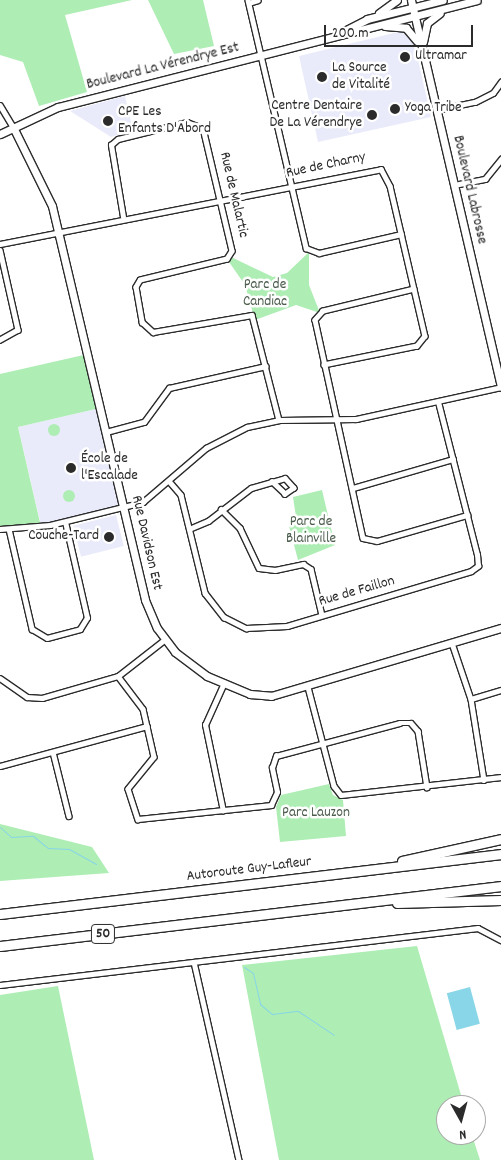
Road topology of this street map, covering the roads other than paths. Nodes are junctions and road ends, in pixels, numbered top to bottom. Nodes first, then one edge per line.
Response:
1 (258, 0) edge
2 (397, 0) edge
3 (443, 0) edge
4 (477, 0) edge
5 (249, 1) edge
6 (411, 4) edge
7 (456, 6) junction
8 (414, 16) junction
9 (367, 19) junction
10 (370, 27) junction
11 (336, 37) junction
12 (260, 58) junction
13 (424, 60) junction
14 (501, 82) edge
15 (0, 105) edge
16 (436, 110) junction
17 (13, 127) junction
18 (0, 134) edge
19 (501, 159) edge
20 (454, 185) junction
21 (290, 186) junction
22 (222, 198) junction
23 (123, 217) junction
24 (59, 230) junction
25 (402, 234) junction
26 (0, 244) edge
27 (0, 250) edge
28 (414, 289) junction
29 (0, 340) edge
30 (324, 365) junction
31 (266, 366) junction
32 (501, 387) edge
33 (438, 402) junction
34 (279, 420) junction
35 (336, 421) junction
36 (106, 432) junction
37 (453, 459) junction
38 (169, 481) junction
39 (272, 482) junction
40 (353, 488) junction
41 (123, 508) junction
42 (221, 509) junction
43 (467, 515) junction
44 (65, 522) junction
45 (9, 529) junction
46 (189, 529) junction
47 (0, 530) edge
48 (322, 615) junction
49 (501, 628) edge
50 (164, 640) junction
51 (452, 643) junction
52 (118, 676) junction
53 (0, 678) edge
54 (224, 683) junction
55 (308, 687) junction
56 (501, 690) edge
57 (471, 699) junction
58 (147, 726) junction
59 (322, 743) junction
60 (53, 752) junction
61 (0, 766) edge
62 (501, 778) edge
63 (484, 780) junction
64 (427, 787) junction
65 (223, 811) junction
66 (69, 816) dead end
67 (501, 840) edge
68 (501, 854) edge
69 (358, 871) junction
70 (501, 886) edge
71 (501, 900) edge
72 (349, 904) junction
73 (0, 914) edge
74 (501, 940) edge
75 (0, 946) edge
76 (194, 962) junction
77 (0, 985) edge
78 (239, 1160) edge

1 - 5 street
2 - 9 street
3 - 6 street, Boulevard La Vérendrye Est
4 - 7 street, Boulevard La Vérendrye Est
5 - 12 street
6 - 8 street, Boulevard Labrosse
6 - 9 street, Boulevard La Vérendrye Est
7 - 8 street, Boulevard La Vérendrye Est
7 - 13 street
8 - 10 street, Boulevard La Vérendrye Est
8 - 13 street, Boulevard Labrosse
9 - 11 street, Boulevard La Vérendrye Est
10 - 11 street, Boulevard La Vérendrye Est
10 - 13 street
11 - 12 street, Boulevard La Vérendrye Est
12 - 17 street, Boulevard La Vérendrye Est
12 - 21 street
13 - 16 street, Boulevard Labrosse
14 - 16 street
15 - 17 street, Rue Davidson Est
16 - 20 street, Boulevard Labrosse
17 - 18 street, Boulevard La Vérendrye Est
17 - 24 street, Rue Davidson Est
19 - 20 street
20 - 32 street, Boulevard Labrosse
21 - 22 street, Rue de Charny
21 - 25 street, Rue de Charny
21 - 25 street
22 - 23 street, Rue de Charny
22 - 23 street, Rue de Malartic
22 - 31 street, Rue de Malartic
23 - 24 street, Rue de Charny
24 - 26 street, Rue de Charny
24 - 36 street, Rue Davidson Est
25 - 28 street, Rue de Charny
27 - 29 street
28 - 30 street
28 - 30 street, Rue de Charny
30 - 35 street
31 - 34 street, Rue de Malartic
31 - 36 street
32 - 33 street
33 - 35 street
33 - 37 street, Rue de Faillon
34 - 35 street
34 - 38 street
35 - 40 street
36 - 41 street, Rue Davidson Est
37 - 40 street
37 - 43 street, Rue de Faillon
38 - 41 street
38 - 46 street, Rue de Faillon
39 - 39 street
39 - 42 street
40 - 43 street
41 - 44 street
41 - 50 street, Rue Davidson Est
42 - 46 street
42 - 48 street
43 - 48 street, Rue de Faillon
44 - 45 street
44 - 45 street
45 - 47 street
46 - 48 street, Rue de Faillon
49 - 51 street, Rue Davidson Est
50 - 52 street
50 - 54 street, Rue Davidson Est
51 - 55 street, Rue Davidson Est
51 - 57 street
52 - 53 street
52 - 58 street
54 - 55 street, Rue Davidson Est
54 - 65 street
55 - 59 street
56 - 57 street
57 - 63 street
58 - 60 street
58 - 65 street
59 - 64 street
59 - 64 street
59 - 65 street
60 - 61 street
60 - 66 street
62 - 63 street
63 - 64 street
67 - 69 highway
68 - 69 highway, Autoroute Guy-Lafleur / 50
69 - 73 highway, Autoroute Guy-Lafleur / 50
70 - 72 highway, 50
71 - 72 highway
72 - 75 highway, 50
74 - 76 street
76 - 77 street
76 - 78 street

